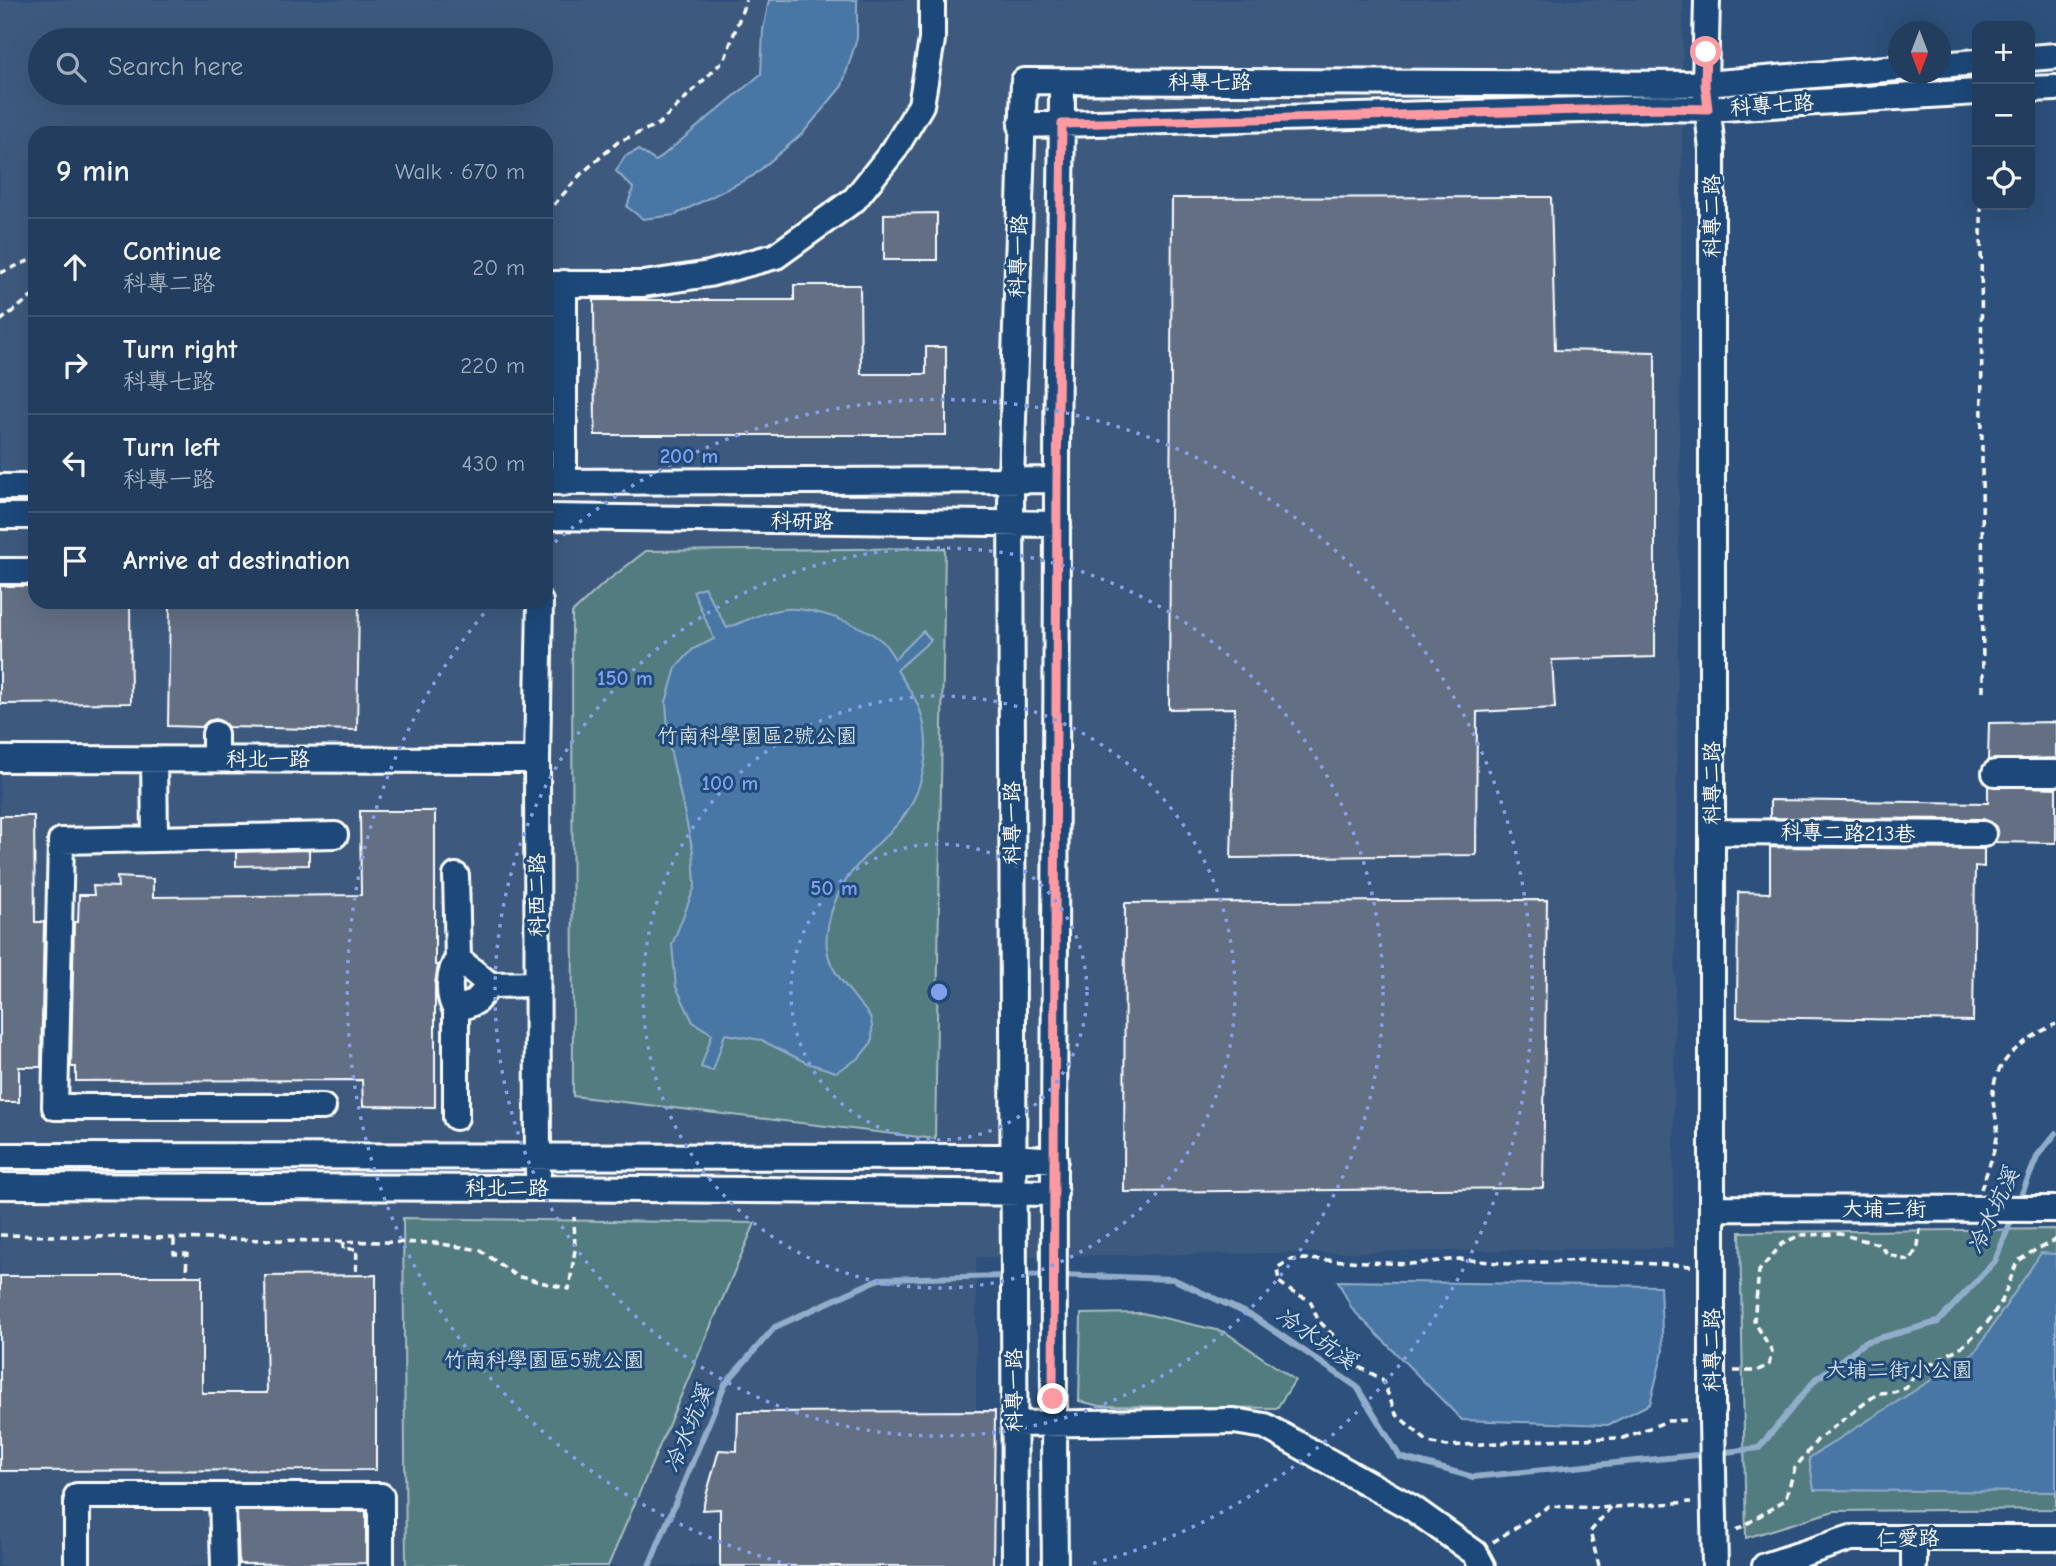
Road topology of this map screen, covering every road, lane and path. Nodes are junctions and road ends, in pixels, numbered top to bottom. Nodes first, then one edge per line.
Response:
1 (746, 0) edge
2 (932, 0) edge
3 (1707, 0) edge
4 (2056, 56) edge
5 (2035, 58) edge
6 (1972, 62) edge
7 (1951, 64) edge
8 (1888, 69) edge
9 (1024, 81) joint
10 (1062, 82) junction
11 (1705, 84) junction
12 (2056, 88) edge
13 (2035, 89) edge
14 (1972, 92) edge
15 (1708, 109) junction
16 (1062, 124) junction
17 (1021, 125) junction
18 (553, 206) edge
19 (1980, 210) edge
20 (28, 261) edge
21 (0, 273) edge
22 (555, 283) edge
23 (28, 299) edge
24 (0, 321) edge
25 (1011, 480) junction
26 (1057, 480) junction
27 (555, 482) edge
28 (0, 487) edge
29 (28, 487) edge
30 (0, 516) edge
31 (28, 516) edge
32 (553, 517) edge
33 (1012, 524) junction
34 (1058, 524) junction
35 (0, 571) edge
36 (28, 571) edge
37 (540, 609) edge
38 (1983, 693) dead end
39 (215, 734) dead end
40 (0, 759) edge
41 (154, 759) junction
42 (215, 759) junction
43 (537, 760) junction
44 (1994, 773) dead end
45 (2056, 773) edge
46 (1712, 832) junction
47 (1983, 834) dead end
48 (335, 835) dead end
49 (155, 839) junction
50 (456, 876) dead end
51 (458, 959) junction
52 (537, 984) junction
53 (490, 985) junction
54 (456, 1010) junction
55 (2056, 1024) edge
56 (323, 1107) dead end
57 (456, 1116) dead end
58 (0, 1156) edge
59 (538, 1156) junction
60 (1012, 1157) junction
61 (1055, 1160) junction
62 (0, 1186) edge
63 (538, 1188) junction
64 (1013, 1192) junction
65 (1055, 1193) junction
66 (1712, 1208) junction
67 (1922, 1209) junction
68 (1976, 1209) junction
69 (2056, 1209) edge
70 (574, 1217) dead end
71 (0, 1235) edge
72 (2056, 1237) edge
73 (173, 1238) junction
74 (344, 1241) junction
75 (1691, 1266) dead end
76 (356, 1275) dead end
77 (186, 1276) dead end
78 (1730, 1371) dead end
79 (1703, 1421) junction
80 (1014, 1424) junction
81 (1053, 1424) junction
82 (222, 1497) junction
83 (1703, 1497) junction
84 (1611, 1507) junction
85 (1731, 1535) dead end
86 (1914, 1538) junction
87 (2056, 1538) edge
88 (1486, 1555) edge
89 (77, 1566) edge
90 (224, 1566) edge
91 (381, 1566) edge
92 (1015, 1566) edge
93 (1055, 1566) edge
94 (1599, 1566) edge
95 (1715, 1566) edge
96 (1765, 1566) edge
97 (1914, 1566) edge

1 - 18 path
2 - 22 street
3 - 11 street, 科專二路
4 - 5 street
6 - 7 street
8 - 11 street, 科專七路
9 - 10 street, 科專七路
9 - 17 street, 科專一路
10 - 11 street, 科專七路
10 - 16 street, 科專一路
11 - 15 street, 科專二路
12 - 13 street
14 - 15 street, 科專七路
15 - 16 street, 科專七路
15 - 46 street, 科專二路
16 - 17 street, 科專七路
16 - 26 street, 科專一路
17 - 25 street, 科專一路
19 - 38 path
20 - 21 path
22 - 27 street
23 - 24 path
25 - 26 street, 科研路
25 - 27 street, 科研路
25 - 33 street, 科專一路
26 - 34 street, 科專一路
28 - 29 street
30 - 31 street
32 - 33 street, 科研路
33 - 34 street, 科研路
33 - 60 street, 科專一路
34 - 61 street, 科專一路
35 - 36 street
37 - 43 street, 科西二路
39 - 42 street
40 - 41 street, 科北一路
41 - 42 street, 科北一路
41 - 49 street
42 - 43 street, 科北一路
43 - 52 street, 科西二路
44 - 45 street
46 - 47 street, 科專二路213巷
46 - 66 street, 科專二路
48 - 49 street
49 - 56 street
50 - 51 street
51 - 53 street
51 - 54 street
52 - 53 street
52 - 59 street, 科西二路
53 - 54 street
54 - 57 street
55 - 68 path
58 - 59 street, 科北二路
59 - 60 street, 科北二路
59 - 63 street, 科西二路
60 - 61 street, 科北二路
60 - 64 street, 科專一路
61 - 65 street, 科專一路
62 - 63 street, 科北二路
63 - 64 street, 科北二路
64 - 65 street, 科北二路
64 - 80 street, 科專一路
65 - 81 street, 科專一路
66 - 67 street, 大埔二街
66 - 79 street, 科專二路
67 - 68 street, 大埔二街
67 - 78 path
68 - 69 street, 大埔二街
70 - 74 path
71 - 73 path
72 - 85 path
73 - 74 path
73 - 77 path
74 - 76 path
75 - 79 path
79 - 83 street, 科專二路
80 - 81 street
80 - 92 street, 科專一路
81 - 88 street
81 - 93 street, 科專一路
82 - 89 street
82 - 90 street
82 - 91 street
83 - 84 path
83 - 95 street, 科專二路
84 - 88 path
84 - 94 path
86 - 87 street, 仁愛路
86 - 96 street, 仁愛路
86 - 97 street

